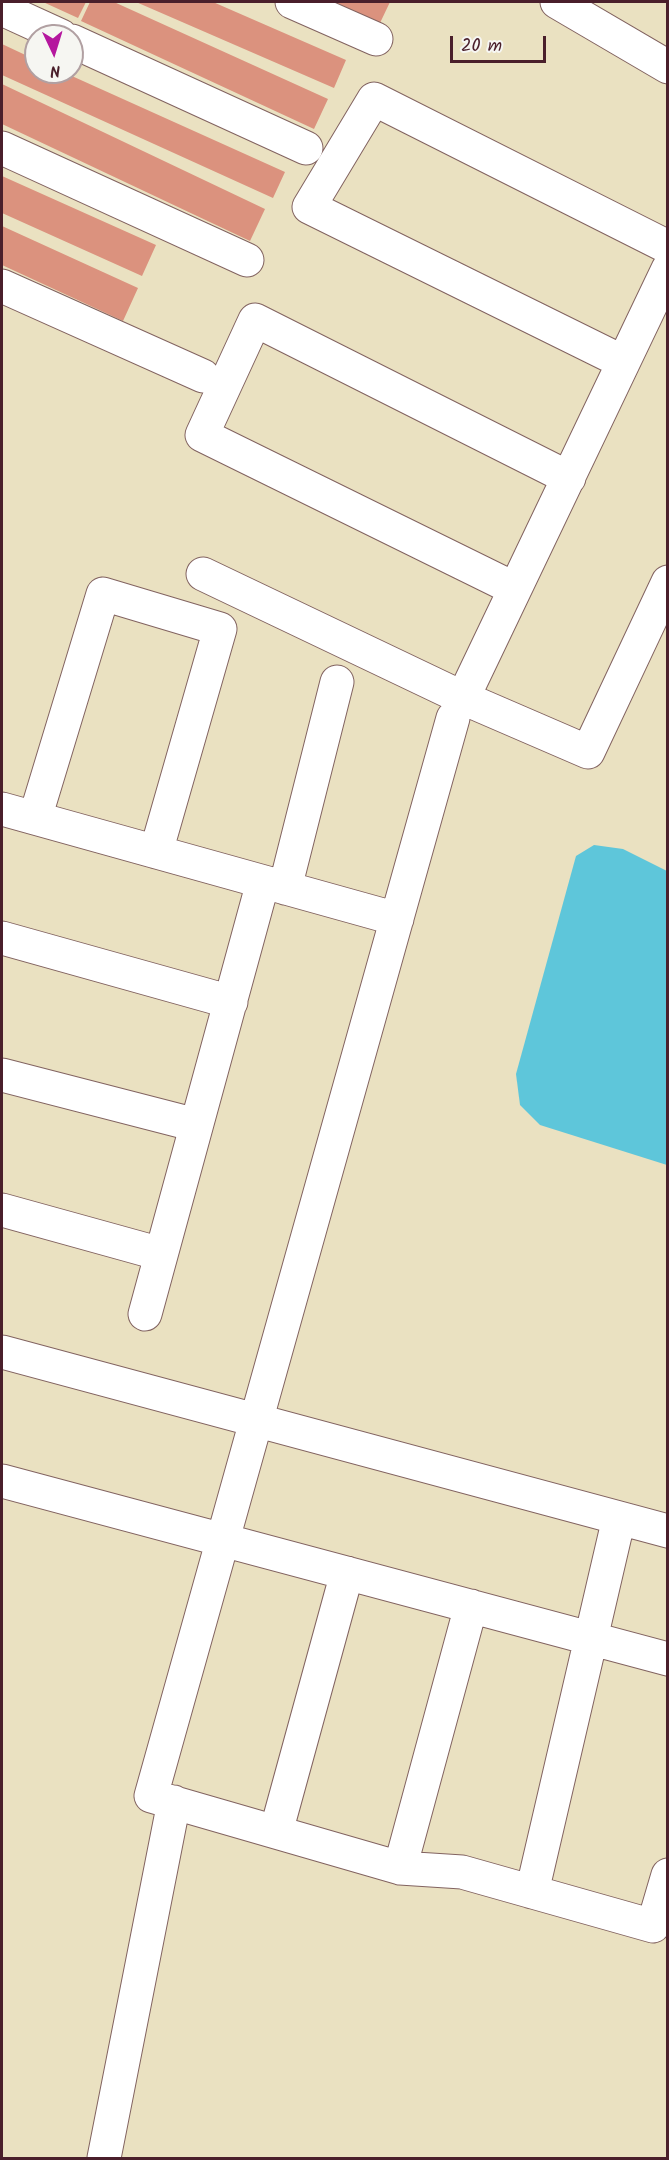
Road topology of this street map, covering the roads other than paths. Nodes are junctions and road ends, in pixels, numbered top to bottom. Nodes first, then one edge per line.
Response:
1 (292, 2) edge
2 (557, 2) edge
3 (2, 9) edge
4 (35, 24) edge
5 (376, 39) dead end
6 (84, 46) edge
7 (668, 67) edge
8 (2, 148) edge
9 (306, 148) dead end
10 (668, 247) edge
11 (247, 260) dead end
12 (668, 269) edge
13 (2, 286) edge
14 (623, 362) junction
15 (203, 376) dead end
16 (569, 478) junction
17 (203, 574) dead end
18 (668, 582) edge
19 (515, 589) junction
20 (337, 682) dead end
21 (458, 708) junction
22 (2, 809) edge
23 (35, 818) junction
24 (156, 852) junction
25 (274, 885) junction
26 (397, 919) junction
27 (2, 939) edge
28 (231, 1002) junction
29 (2, 1075) edge
30 (196, 1125) junction
31 (2, 1210) edge
32 (161, 1254) junction
33 (145, 1314) dead end
34 (2, 1352) edge
35 (257, 1420) junction
36 (2, 1481) edge
37 (619, 1518) junction
38 (668, 1531) edge
39 (223, 1540) junction
40 (347, 1573) junction
41 (471, 1606) junction
42 (591, 1638) junction
43 (668, 1659) edge
44 (174, 1802) junction
45 (276, 1832) junction
46 (400, 1868) junction
47 (668, 1875) edge
48 (532, 1892) junction
49 (104, 2158) edge

1 - 5 street
2 - 7 street
3 - 4 street
6 - 9 street
8 - 11 street
10 - 14 street
12 - 14 street
13 - 15 street
14 - 16 street
16 - 19 street
16 - 19 street
17 - 21 street
18 - 21 street
19 - 21 street
20 - 25 street
21 - 26 street
22 - 23 street
23 - 24 street
23 - 24 street
24 - 25 street
25 - 26 street
25 - 28 street
26 - 35 street
27 - 28 street
28 - 30 street
29 - 30 street
30 - 32 street
31 - 32 street
32 - 33 street
34 - 35 street
35 - 37 street
35 - 39 street
36 - 39 street
37 - 38 street
37 - 42 street
39 - 40 street
39 - 44 street
40 - 41 street
40 - 45 street
41 - 42 street
41 - 46 street
42 - 43 street
42 - 48 street
44 - 45 street
44 - 49 street
45 - 46 street
46 - 48 street
47 - 48 street

